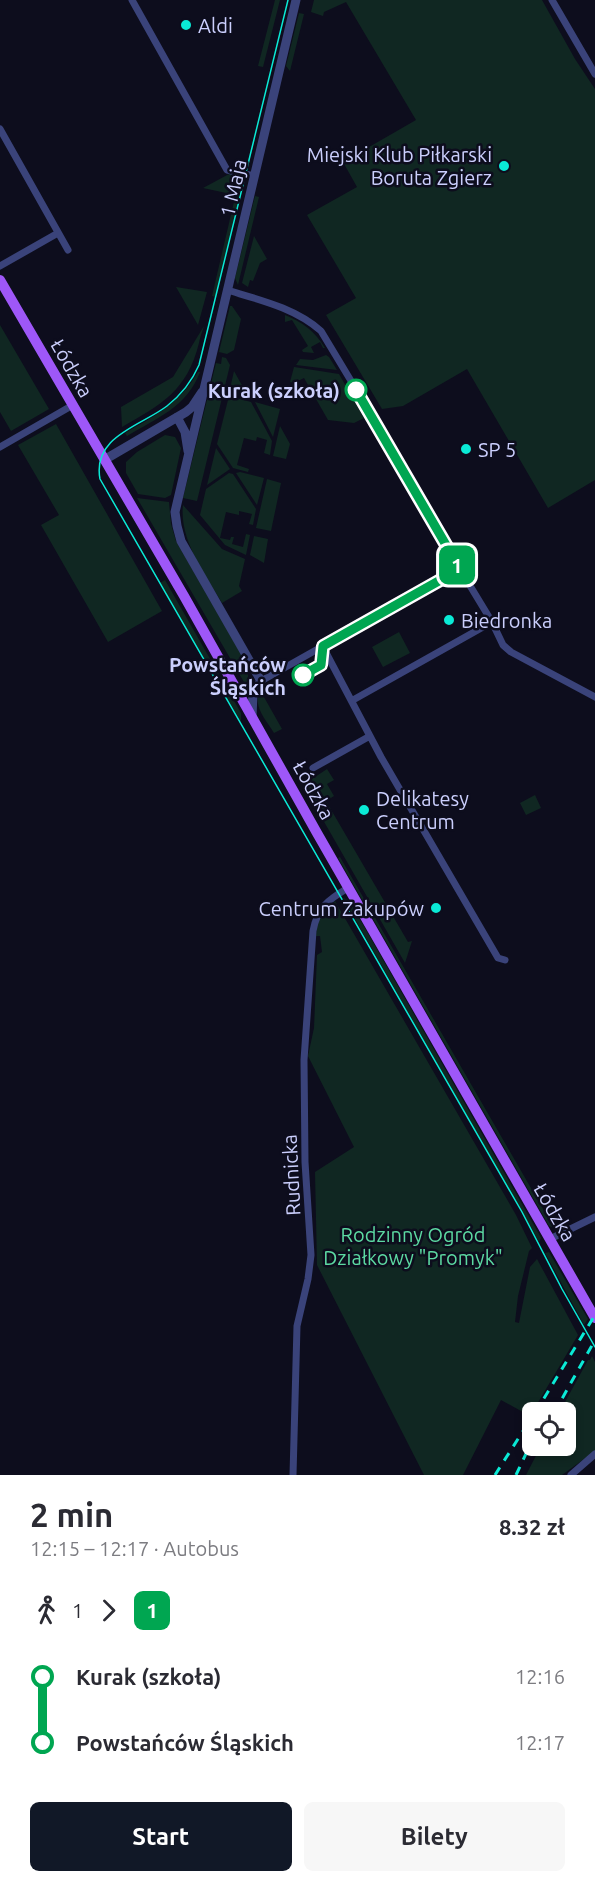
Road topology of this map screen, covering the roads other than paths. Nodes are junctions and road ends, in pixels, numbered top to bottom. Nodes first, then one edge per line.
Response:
1 (132, 0) edge
2 (296, 0) edge
3 (552, 0) edge
4 (595, 74) edge
5 (0, 129) edge
6 (254, 176) junction
7 (58, 233) junction
8 (68, 250) dead end
9 (0, 266) edge
10 (0, 280) edge
11 (227, 290) junction
12 (205, 384) junction
13 (73, 405) junction
14 (177, 417) junction
15 (0, 447) edge
16 (188, 454) junction
17 (104, 460) junction
18 (460, 569) junction
19 (492, 622) junction
20 (323, 646) junction
21 (261, 681) junction
22 (595, 698) edge
23 (353, 700) junction
24 (252, 718) junction
25 (370, 736) junction
26 (314, 768) dead end
27 (348, 888) junction
28 (505, 960) dead end
29 (595, 1217) edge
30 (550, 1239) junction
31 (595, 1318) edge
32 (595, 1454) edge
33 (293, 1475) edge
34 (571, 1475) edge

1 - 6 street
2 - 6 street, 1 Maja
3 - 4 street
5 - 7 street
6 - 11 street, 1 Maja
7 - 8 street
7 - 9 street
10 - 13 main road, Łódzka
11 - 12 street, 1 Maja
11 - 18 street
12 - 14 street, 1 Maja
12 - 16 street, 1 Maja
13 - 15 street
13 - 17 main road, Łódzka
14 - 16 street
14 - 17 street, 1 Maja
16 - 21 street, 1 Maja
17 - 24 main road, Łódzka
18 - 19 street
18 - 20 street
19 - 22 street
19 - 23 street
20 - 21 street
20 - 23 street
21 - 24 street
23 - 25 street
24 - 27 main road, Łódzka
25 - 26 street
25 - 28 street
27 - 30 main road, Łódzka
27 - 33 street, Rudnicka
29 - 30 street
30 - 31 main road, Łódzka
32 - 34 street

